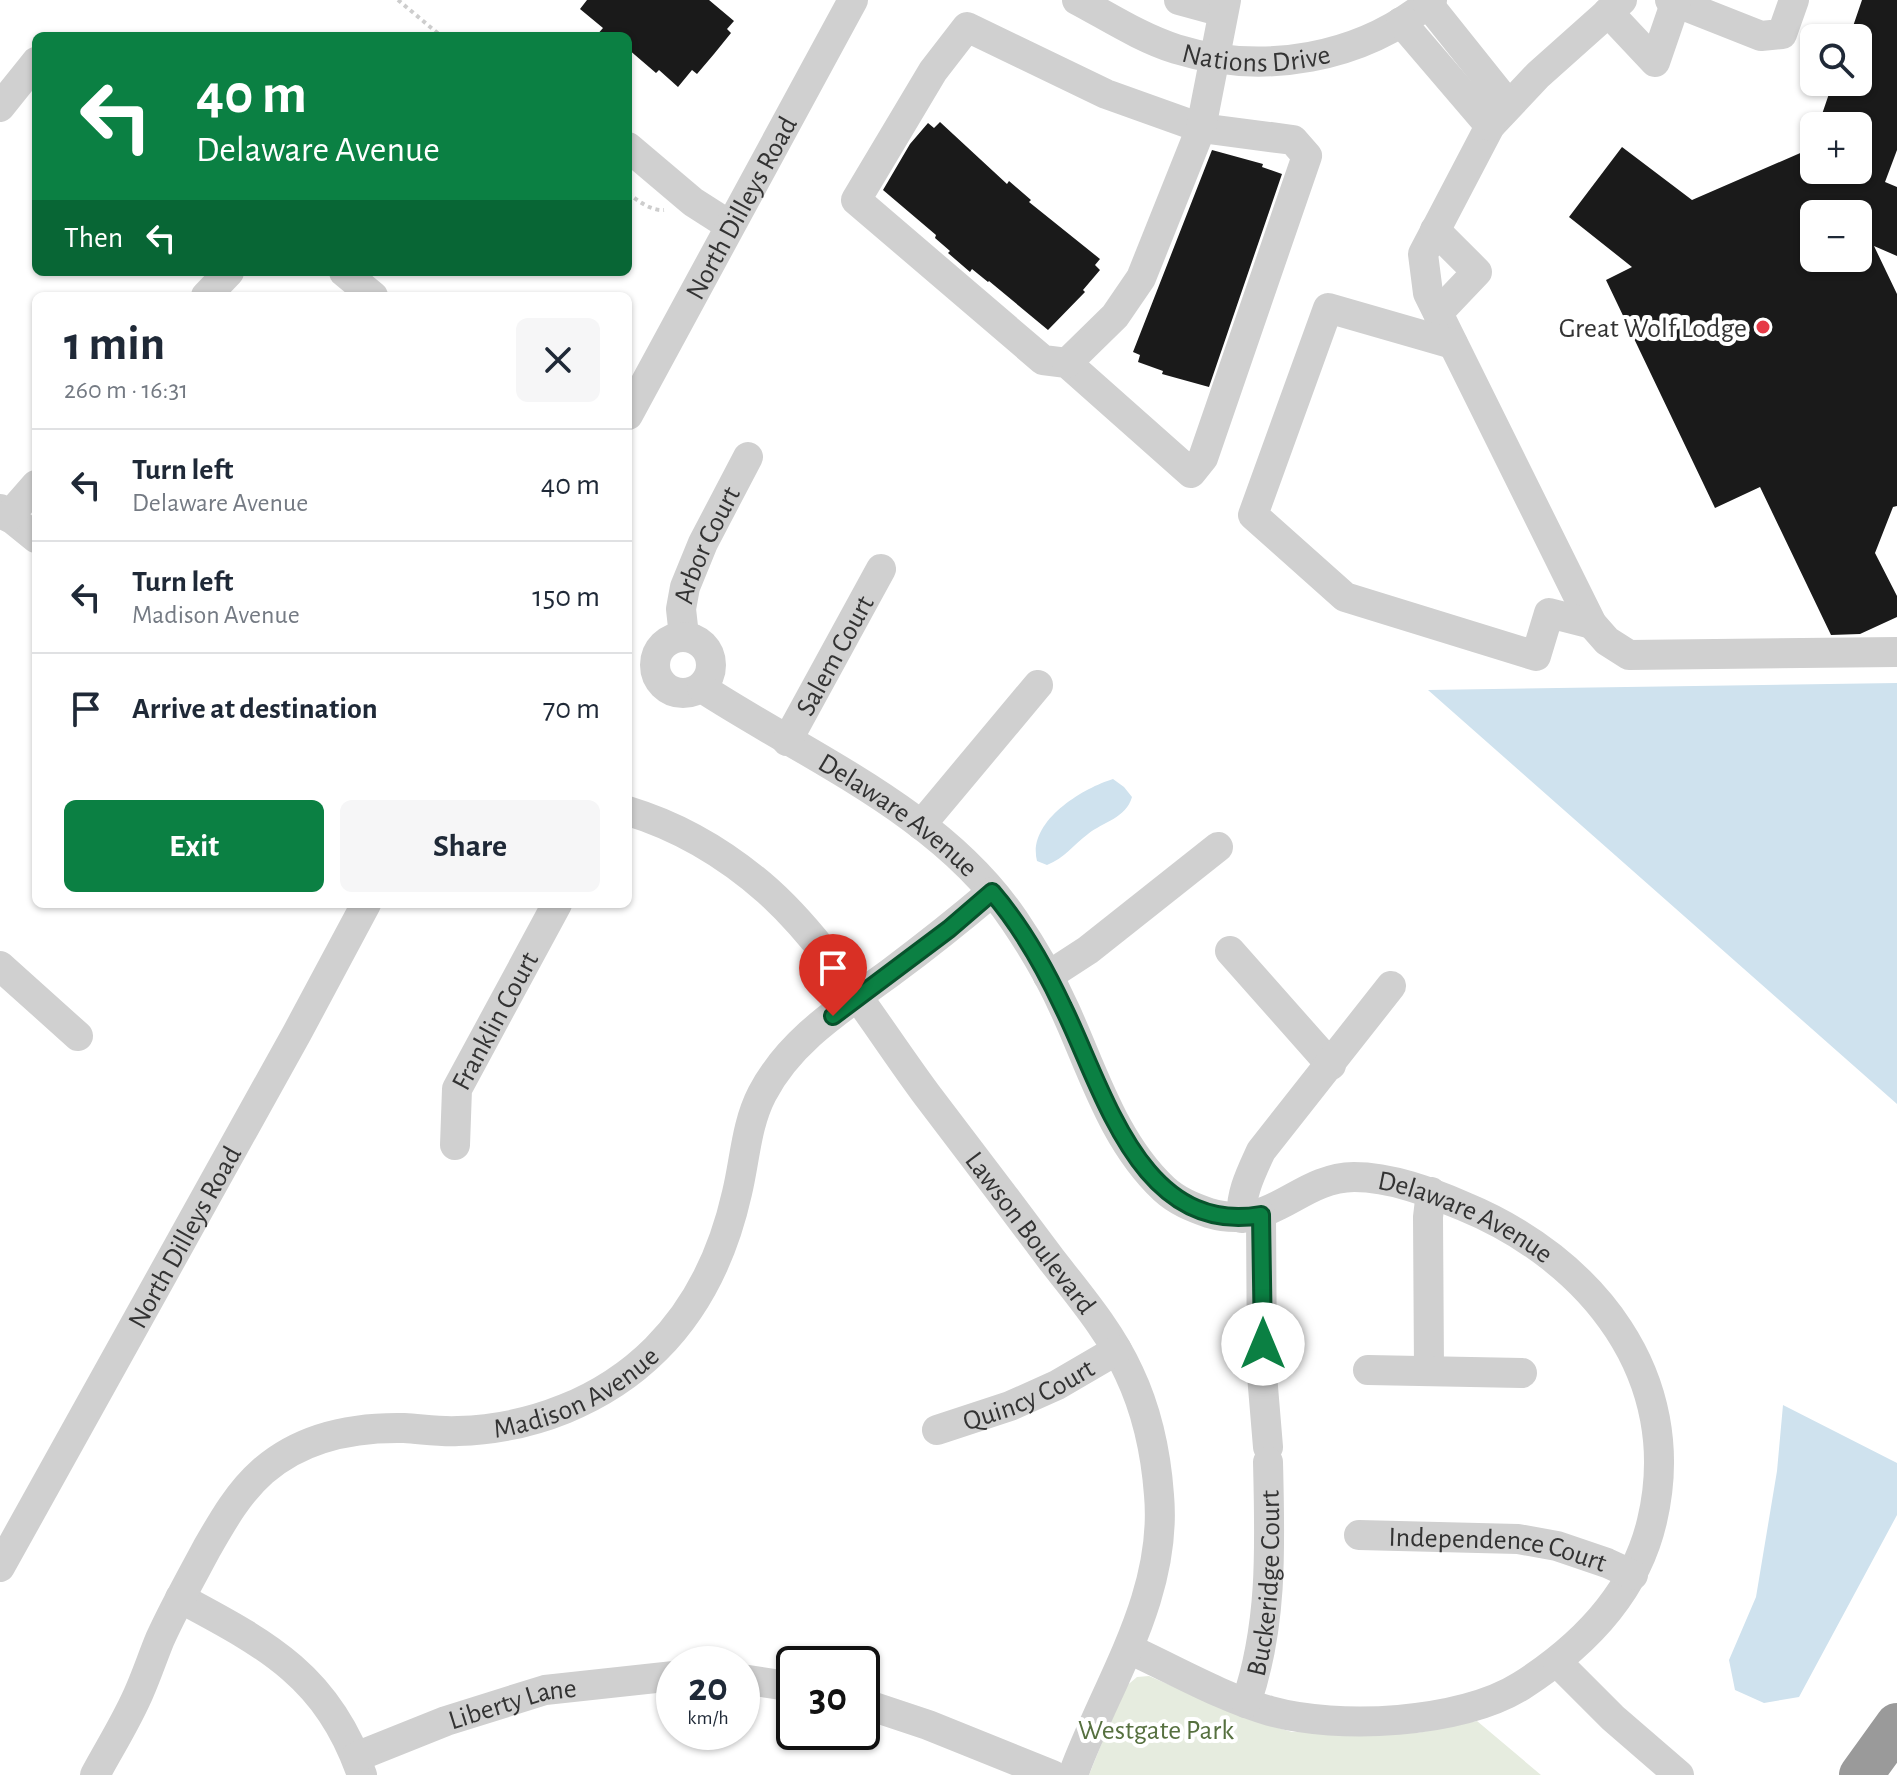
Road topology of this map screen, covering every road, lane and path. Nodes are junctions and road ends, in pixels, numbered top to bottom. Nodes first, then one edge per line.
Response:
1 (398, 0) edge
2 (853, 0) edge
3 (1077, 0) edge
4 (1179, 0) edge
5 (1673, 0) edge
6 (1794, 0) edge
7 (1430, 2) edge
8 (1224, 6) edge
9 (1615, 6) edge
10 (1401, 22) junction
11 (436, 32) edge
12 (1216, 58) junction
13 (32, 67) edge
14 (0, 107) edge
15 (1499, 115) junction
16 (1201, 128) junction
17 (632, 150) edge
18 (729, 225) junction
19 (1435, 230) junction
20 (225, 276) edge
21 (349, 276) edge
22 (210, 292) edge
23 (368, 292) edge
24 (1438, 313) junction
25 (1115, 316) junction
26 (1453, 344) junction
27 (1067, 363) junction
28 (1092, 386) junction
29 (632, 407) edge
30 (748, 457) dead end
31 (32, 488) edge
32 (4, 513) edge
33 (32, 535) edge
34 (881, 569) dead end
35 (1592, 624) junction
36 (684, 636) junction
37 (1897, 652) edge
38 (1038, 685) dead end
39 (702, 688) junction
40 (787, 741) junction
41 (632, 812) edge
42 (921, 825) junction
43 (1218, 847) dead end
44 (992, 892) junction
45 (364, 908) edge
46 (555, 908) edge
47 (1230, 951) dead end
48 (0, 966) edge
49 (1048, 976) junction
50 (1391, 986) dead end
51 (857, 997) junction
52 (78, 1036) dead end
53 (1331, 1065) junction
54 (455, 1145) dead end
55 (1431, 1192) junction
56 (1252, 1217) junction
57 (1117, 1350) junction
58 (1429, 1369) junction
59 (1368, 1370) dead end
60 (1522, 1373) dead end
61 (937, 1430) dead end
62 (1359, 1535) dead end
63 (0, 1567) edge
64 (1633, 1575) junction
65 (180, 1598) junction
66 (1129, 1649) junction
67 (1558, 1663) junction
68 (656, 1678) edge
69 (1246, 1703) junction
70 (880, 1709) edge
71 (1897, 1725) edge
72 (359, 1766) edge
73 (95, 1775) edge
74 (1052, 1775) edge
75 (1073, 1775) edge
76 (1679, 1775) edge
77 (1861, 1775) edge

1 - 11 path
2 - 18 street, North Dilleys Road
3 - 12 street, Nations Drive
4 - 8 street
5 - 6 street
5 - 9 street
7 - 10 street, Nations Drive
7 - 15 street
8 - 12 street
9 - 15 street
10 - 12 street, Nations Drive
10 - 15 street
12 - 16 street
13 - 14 street
15 - 19 street
16 - 25 street
16 - 27 street
16 - 28 street
17 - 18 street
18 - 29 street, North Dilleys Road
19 - 24 street
19 - 24 street
20 - 22 street
21 - 23 street
24 - 26 street
25 - 27 street
25 - 28 street
26 - 35 street
26 - 35 street
27 - 28 street
30 - 36 street, Arbor Court
31 - 32 street
32 - 33 street
34 - 40 street, Salem Court
35 - 37 street
36 - 39 street
36 - 39 street, Delaware Avenue
38 - 42 street
39 - 40 street, Delaware Avenue
40 - 42 street, Delaware Avenue
41 - 51 street, Lawson Boulevard
42 - 44 street, Delaware Avenue
43 - 49 street
44 - 49 street, Delaware Avenue
44 - 51 street, Madison Avenue
45 - 63 street, North Dilleys Road
46 - 54 street, Franklin Court
47 - 53 street
48 - 52 street
49 - 56 street, Delaware Avenue
50 - 53 street, Buckeridge Court
51 - 57 street, Lawson Boulevard
51 - 65 street, Madison Avenue
53 - 56 street, Buckeridge Court
55 - 56 street, Delaware Avenue
55 - 58 street
55 - 64 street, Delaware Avenue
56 - 69 street, Buckeridge Court
57 - 61 street, Quincy Court
57 - 66 street, Lawson Boulevard
58 - 59 street
58 - 60 street
62 - 64 street, Independence Court
64 - 67 street, Delaware Avenue
65 - 72 street
65 - 73 street, Madison Avenue
66 - 69 street, Delaware Avenue
66 - 75 street, Lawson Boulevard
67 - 69 street, Delaware Avenue
67 - 76 street
68 - 72 street, Liberty Lane
70 - 74 street
71 - 77 highway

